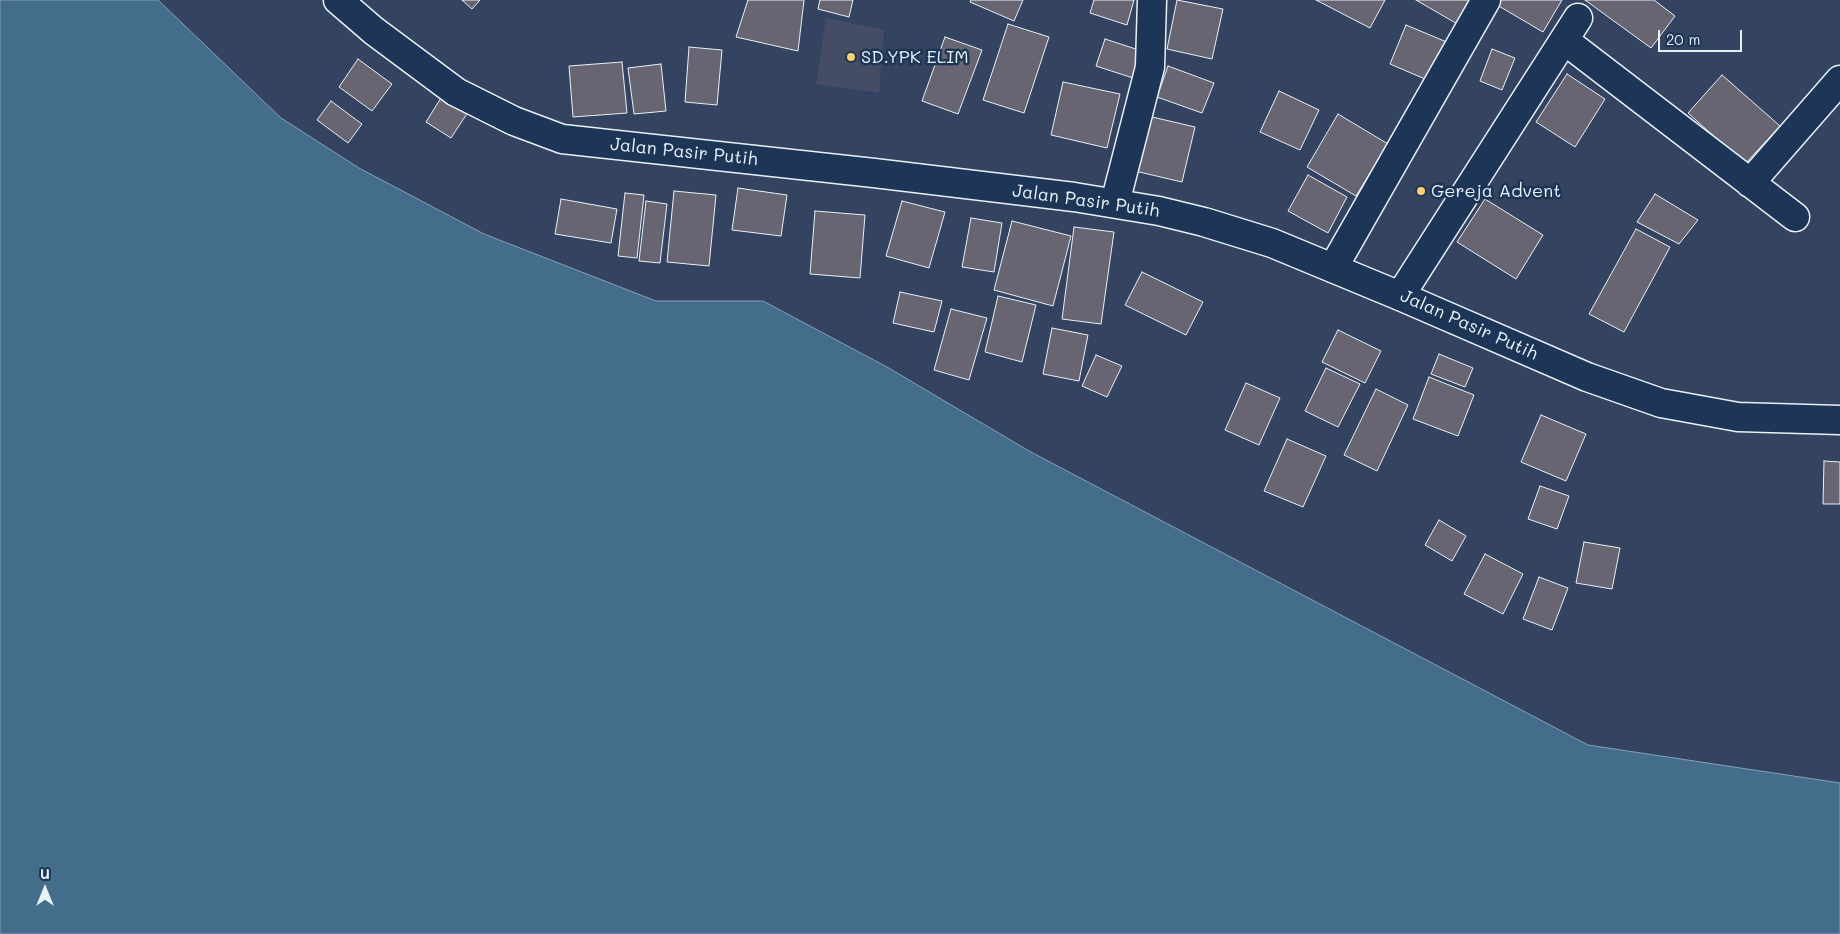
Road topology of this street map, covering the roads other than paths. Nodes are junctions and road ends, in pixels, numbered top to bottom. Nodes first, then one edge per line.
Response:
1 (338, 0) edge
2 (1152, 0) edge
3 (1486, 0) edge
4 (1840, 80) edge
5 (1750, 183) junction
6 (1115, 203) junction
7 (1795, 217) dead end
8 (1333, 268) junction
9 (1400, 296) junction
10 (1840, 420) edge

1 - 6 main road, Jalan Pasir Putih
2 - 6 main road
3 - 8 main road
4 - 5 main road
5 - 7 main road
5 - 9 main road
6 - 8 main road, Jalan Pasir Putih
8 - 9 main road, Jalan Pasir Putih
9 - 10 main road, Jalan Pasir Putih

